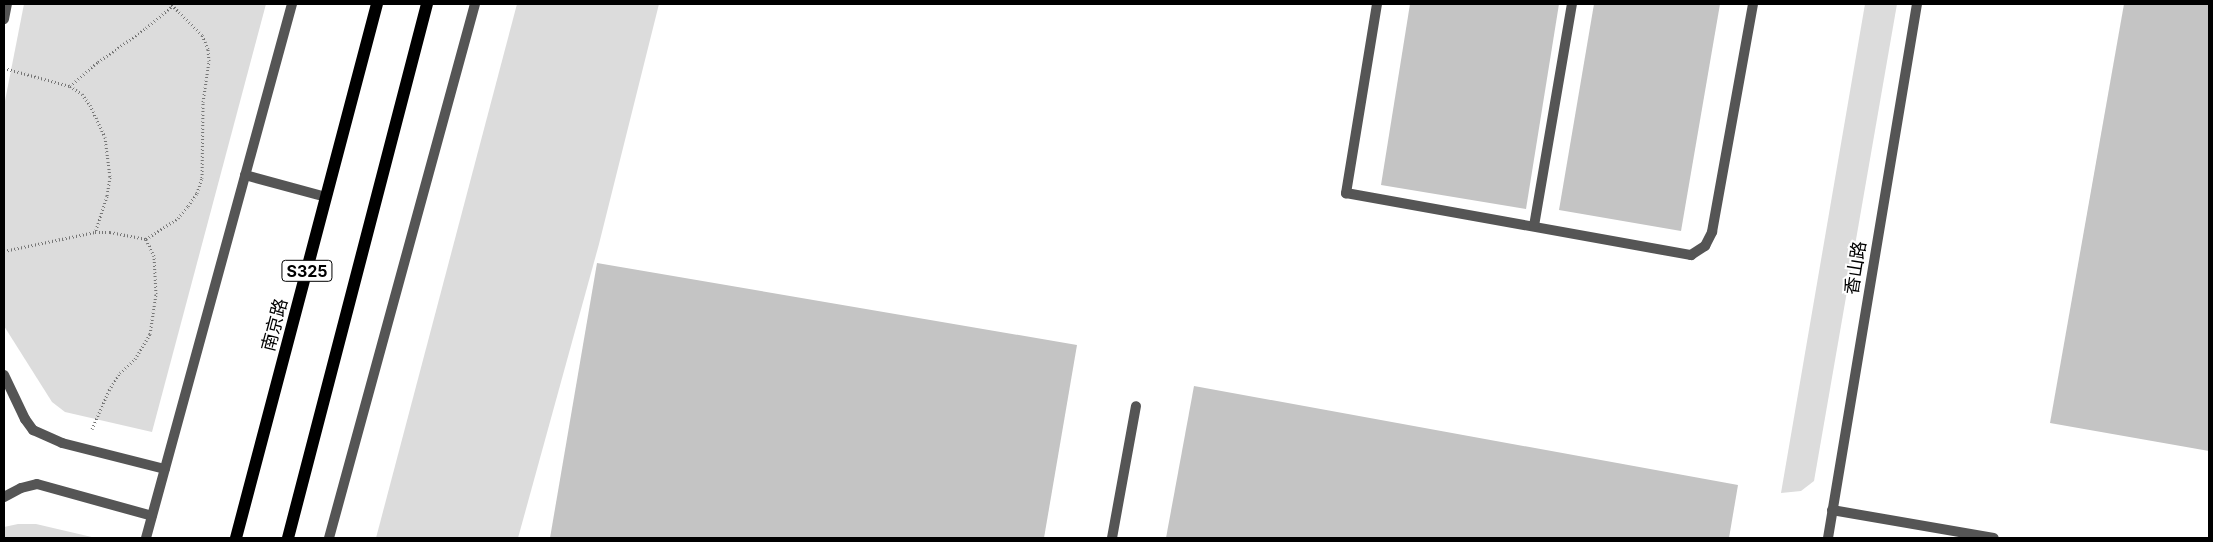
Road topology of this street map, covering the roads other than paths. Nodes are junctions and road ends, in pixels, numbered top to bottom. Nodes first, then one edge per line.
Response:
1 (7, 4) edge
2 (292, 4) edge
3 (377, 4) edge
4 (428, 4) edge
5 (475, 4) edge
6 (1377, 4) edge
7 (1572, 4) edge
8 (1753, 4) edge
9 (1917, 4) edge
10 (4, 19) edge
11 (245, 175) junction
12 (326, 196) junction
13 (1534, 226) junction
14 (4, 375) edge
15 (1136, 406) dead end
16 (165, 469) junction
17 (4, 497) edge
18 (1832, 510) junction
19 (152, 516) junction
20 (1971, 536) edge
21 (146, 538) edge
22 (236, 538) edge
23 (288, 538) edge
24 (329, 538) edge
25 (1112, 538) edge
26 (1828, 538) edge
27 (1994, 538) edge

1 - 10 street
2 - 11 street
3 - 12 main road, 南京路 / S325
4 - 23 main road, S325
5 - 24 street
6 - 13 street
7 - 13 street
8 - 13 street
9 - 18 street, 香山路
11 - 12 street
11 - 16 street
12 - 22 main road, 南京路 / S325
14 - 16 street
15 - 25 street
16 - 19 street
17 - 19 street
18 - 20 street
18 - 26 street, 香山路
19 - 21 street
20 - 27 street

